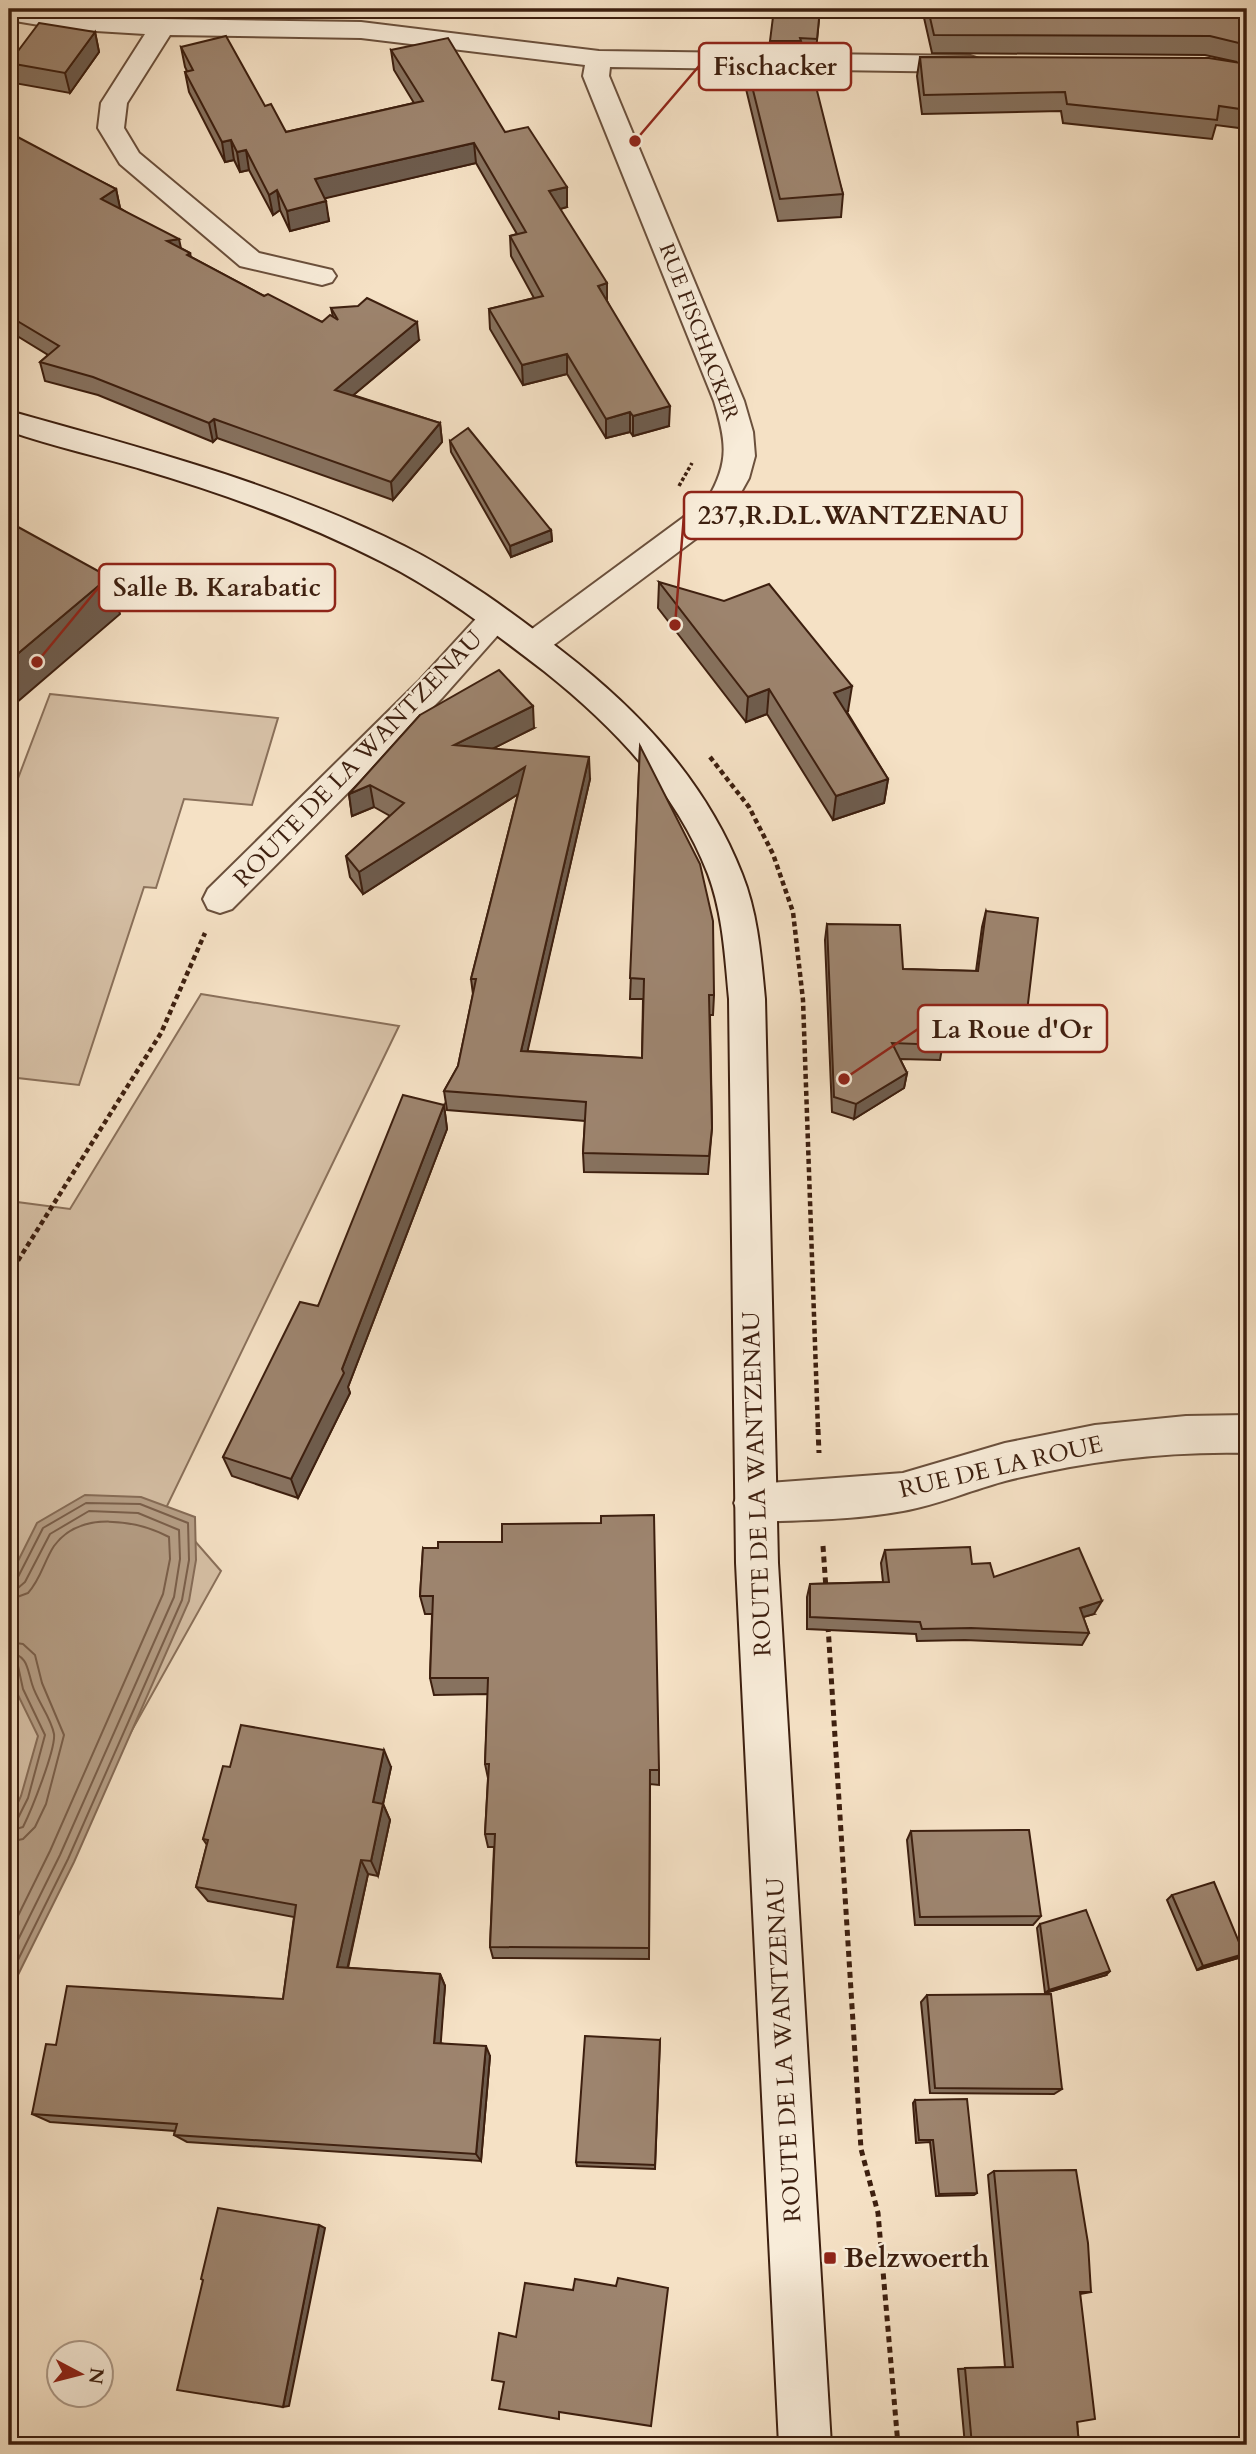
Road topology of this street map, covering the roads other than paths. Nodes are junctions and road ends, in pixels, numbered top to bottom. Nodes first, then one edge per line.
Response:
1 (9, 12) edge
2 (162, 27) junction
3 (599, 59) junction
4 (1001, 64) edge
5 (322, 276) dead end
6 (9, 421) edge
7 (495, 618) junction
8 (532, 645) junction
9 (220, 899) road end
10 (1247, 1434) edge
11 (755, 1503) junction
12 (805, 2445) edge

1 - 2 street
2 - 3 street
2 - 5 street
3 - 4 street
3 - 8 street, RUE FISCHACKER
6 - 7 street, ROUTE DE LA WANTZENAU
7 - 8 street, ROUTE DE LA WANTZENAU
7 - 9 street, ROUTE DE LA WANTZENAU
8 - 11 street, ROUTE DE LA WANTZENAU
10 - 11 street, RUE DE LA ROUE
11 - 12 street, ROUTE DE LA WANTZENAU

